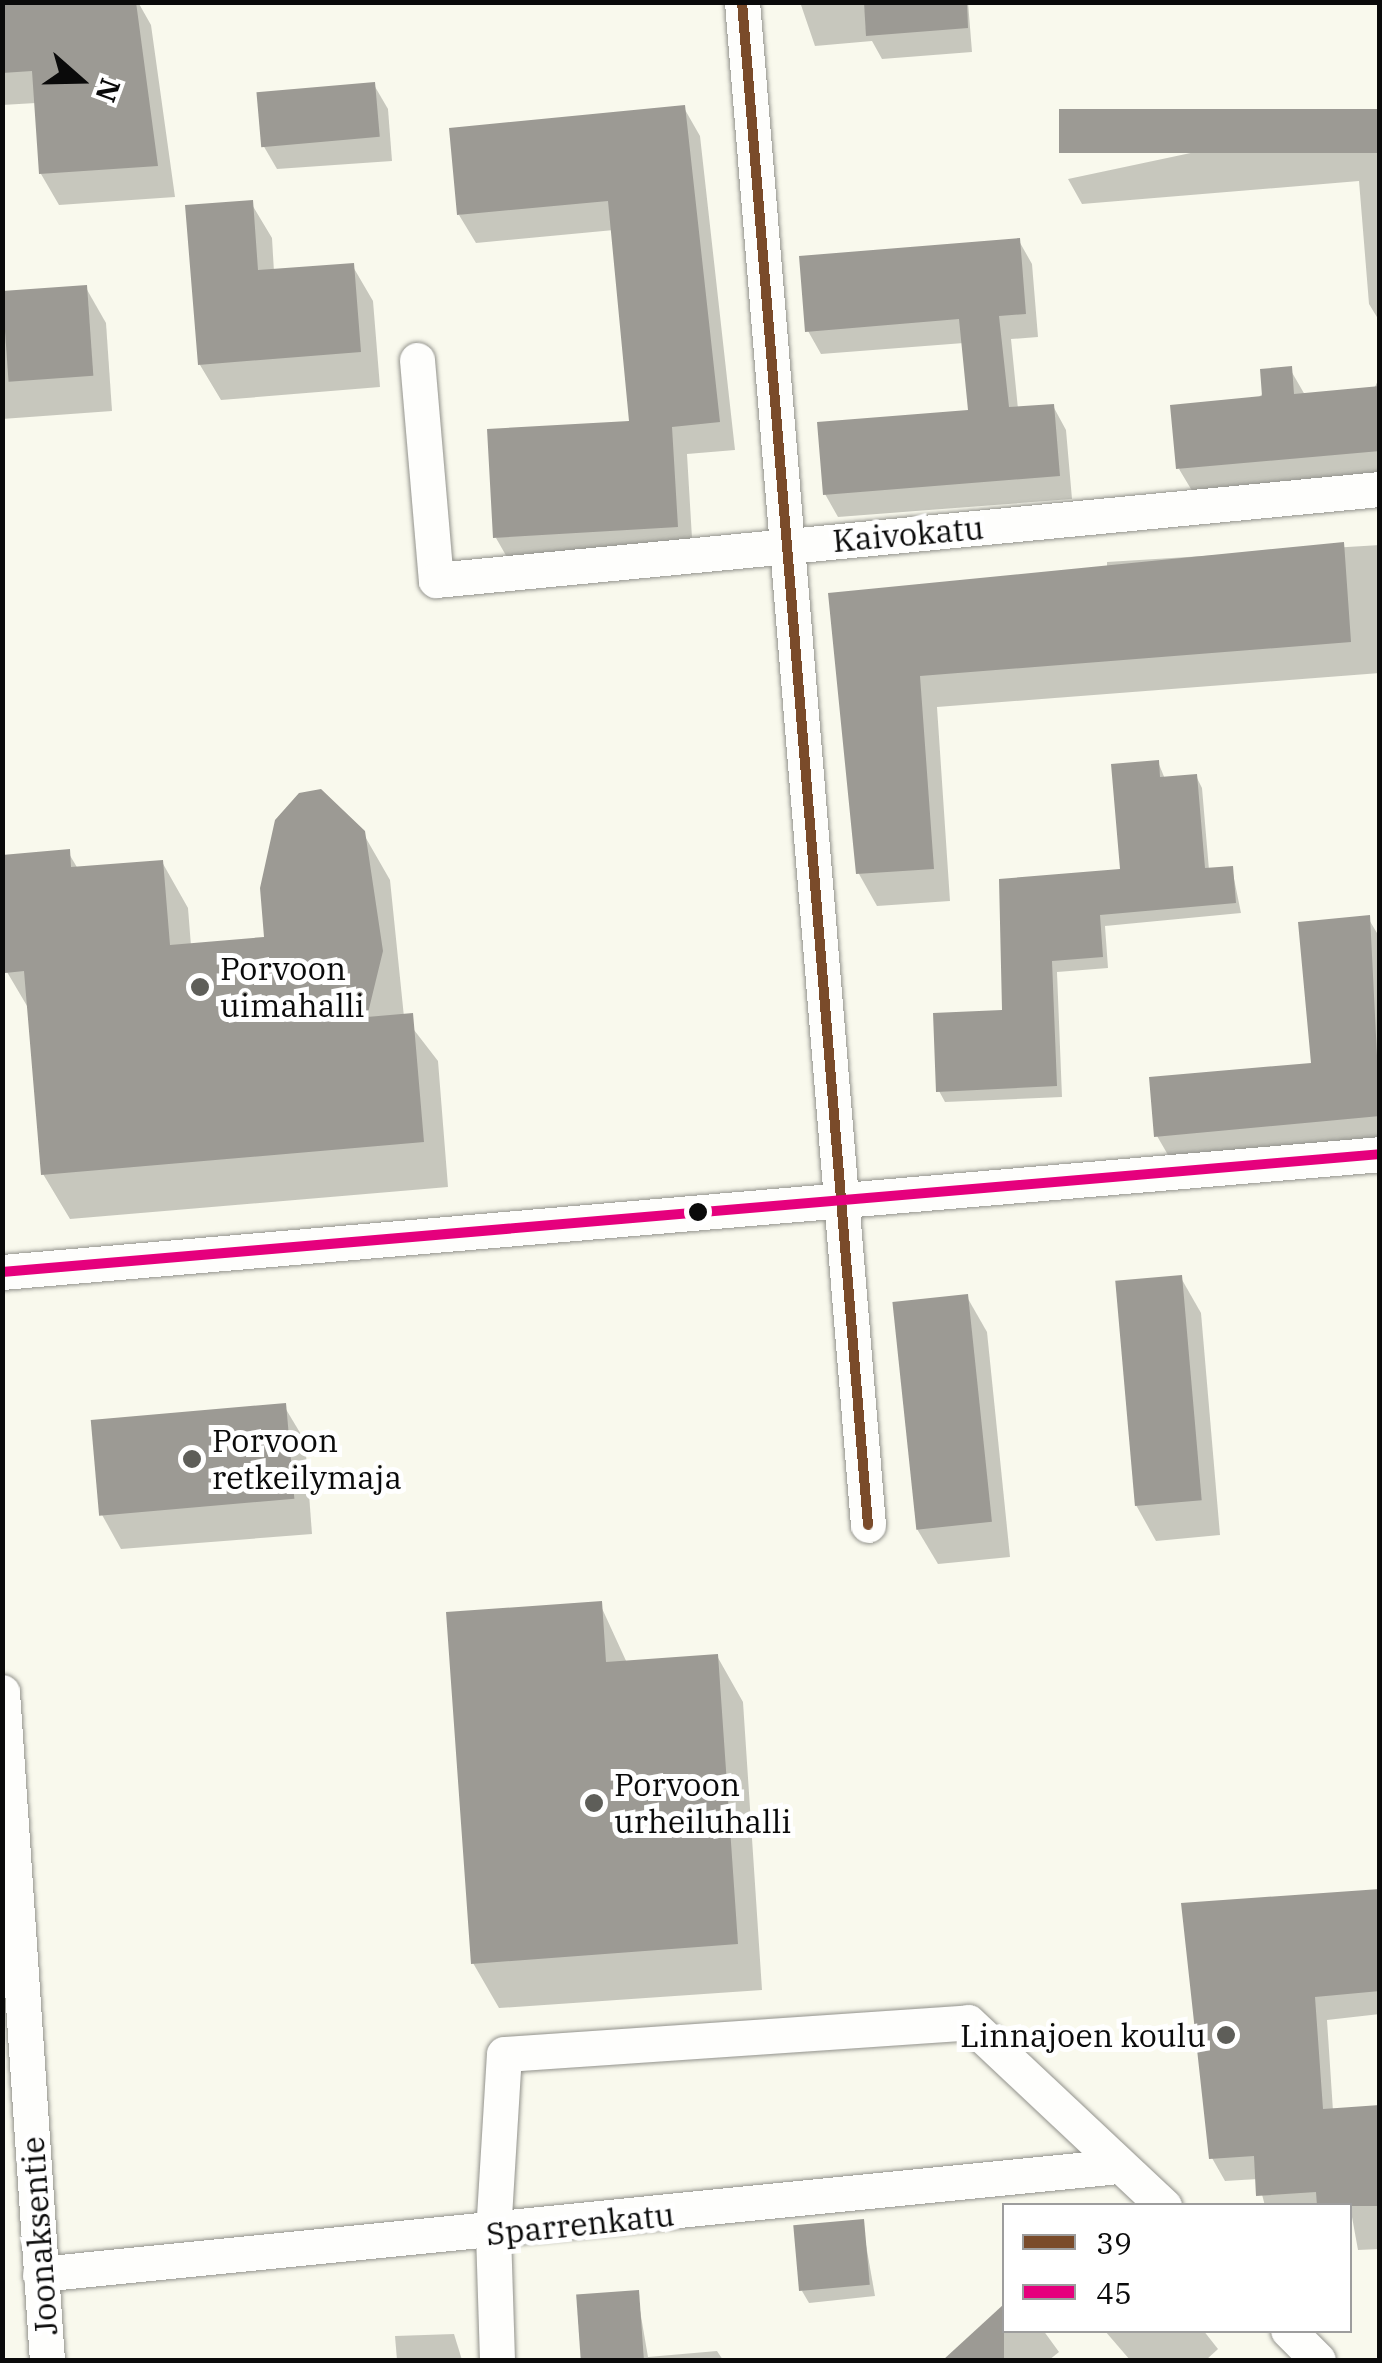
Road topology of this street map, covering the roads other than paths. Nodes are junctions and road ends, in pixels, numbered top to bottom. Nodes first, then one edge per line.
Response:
1 (742, 2) edge
2 (417, 360) dead end
3 (1380, 490) edge
4 (792, 546) junction
5 (1380, 1154) edge
6 (847, 1199) junction
7 (2, 1272) edge
8 (868, 1525) dead end
9 (2, 1692) edge
10 (1118, 2166) junction
11 (1161, 2203) edge
12 (493, 2233) junction
13 (40, 2274) junction
14 (1291, 2333) edge
15 (47, 2360) edge
16 (497, 2360) edge
17 (1318, 2360) edge

1 - 4 street
2 - 4 street, Kaivokatu
3 - 4 street, Kaivokatu
4 - 6 street
5 - 6 street
6 - 7 street
6 - 8 street
9 - 13 street, Joonaksentie
10 - 11 street
10 - 12 street, Sparrenkatu
10 - 12 street
12 - 13 street, Sparrenkatu
12 - 16 street
13 - 15 street, Joonaksentie
14 - 17 street

